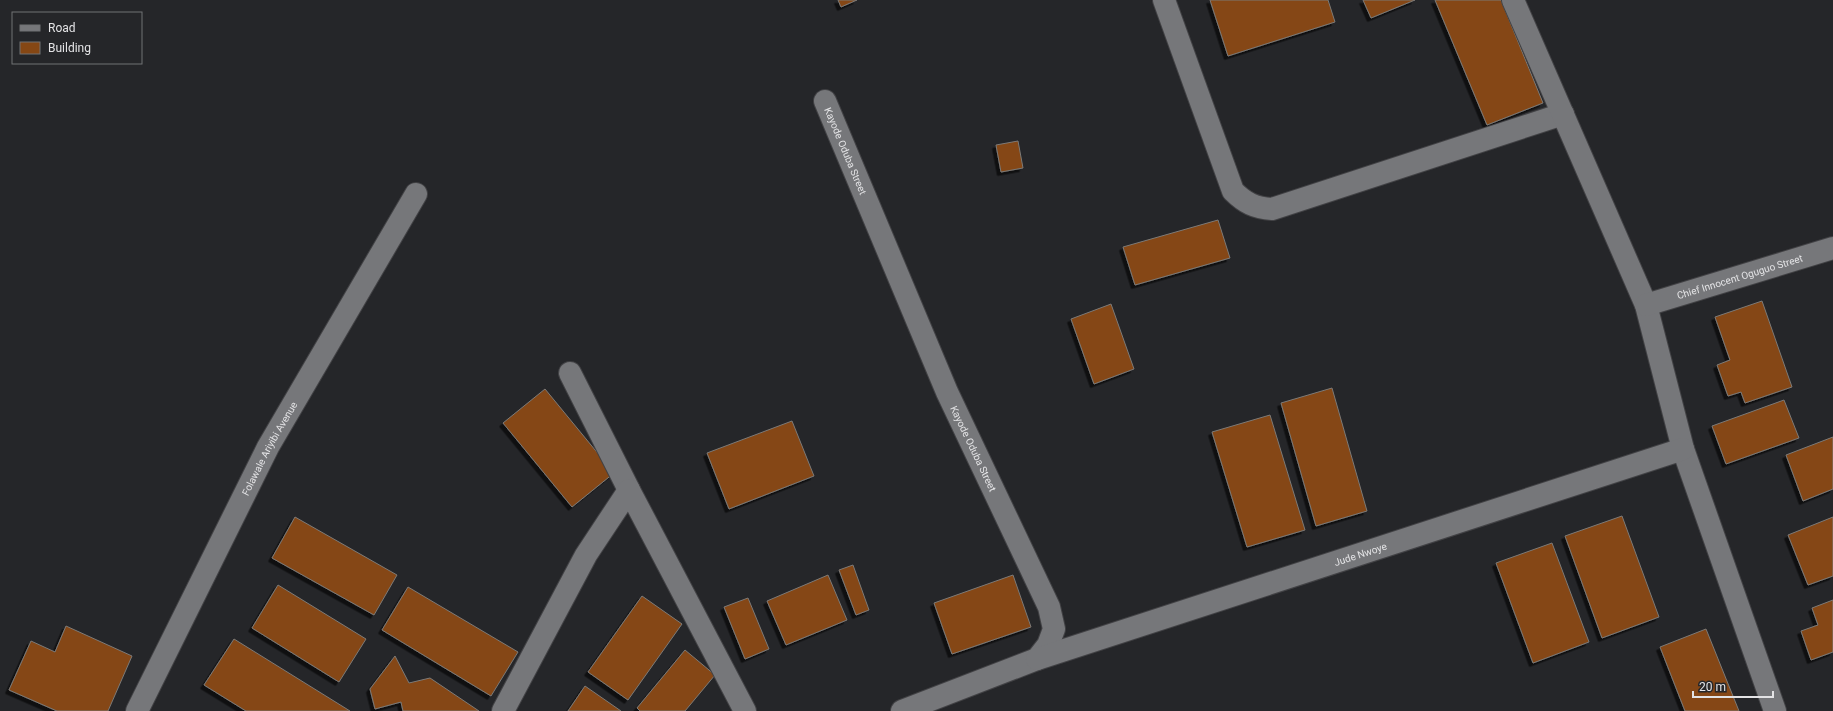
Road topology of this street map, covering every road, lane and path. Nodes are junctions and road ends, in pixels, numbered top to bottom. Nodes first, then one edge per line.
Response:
1 (1164, 0) edge
2 (1513, 0) edge
3 (826, 101) dead end
4 (1563, 114) junction
5 (416, 194) dead end
6 (1833, 248) edge
7 (1646, 305) junction
8 (570, 373) dead end
9 (1683, 449) junction
10 (629, 490) junction
11 (1037, 659) junction
12 (137, 711) edge
13 (503, 711) edge
14 (745, 711) edge
15 (902, 711) edge
16 (1775, 711) edge

1 - 4 street
2 - 4 street
3 - 11 street, Kayode Oduba Street
4 - 7 street
5 - 12 street, Folawale Ariyibi Avenue
6 - 7 street, Chief Innocent Oguguo Street
7 - 9 street
8 - 10 street
9 - 11 street, Jude Nwoye
9 - 16 street
10 - 13 street
10 - 14 street
11 - 15 street

